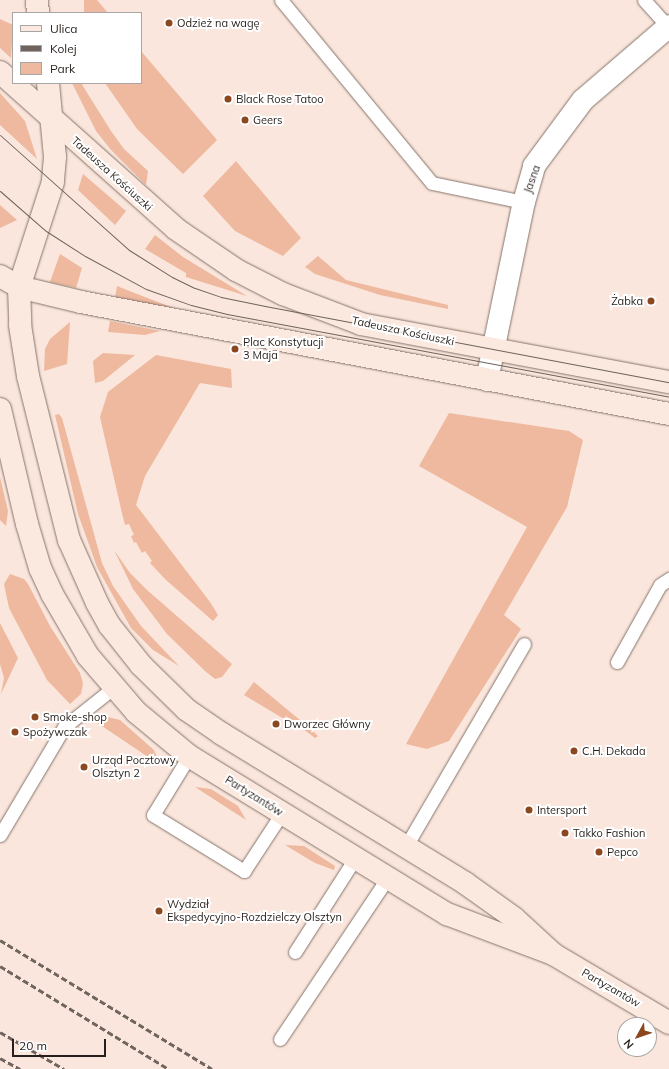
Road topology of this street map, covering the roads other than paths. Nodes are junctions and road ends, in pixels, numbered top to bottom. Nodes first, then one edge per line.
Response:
1 (37, 0) edge
2 (280, 0) edge
3 (644, 0) edge
4 (38, 12) edge
5 (668, 27) edge
6 (0, 72) edge
7 (12, 83) edge
8 (13, 84) edge
9 (48, 84) edge
10 (53, 121) junction
11 (524, 202) junction
12 (0, 276) edge
13 (19, 287) junction
14 (493, 349) junction
15 (487, 380) junction
16 (669, 382) edge
17 (0, 409) edge
18 (669, 414) edge
19 (669, 578) edge
20 (524, 644) dead end
21 (617, 662) dead end
22 (113, 688) junction
23 (189, 756) junction
24 (282, 813) junction
25 (0, 835) edge
26 (406, 846) junction
27 (355, 858) junction
28 (388, 877) junction
29 (295, 952) dead end
30 (552, 954) junction
31 (669, 1022) edge
32 (280, 1039) dead end

1 - 4 street
2 - 11 lane
3 - 5 lane, Jasna
5 - 11 street, Jasna
6 - 7 street
8 - 10 street
9 - 10 street
10 - 13 street
10 - 14 street, Tadeusza Kościuszki
11 - 14 street, Jasna
12 - 13 street
13 - 15 street
13 - 26 street, Partyzantów
14 - 15 street, Jasna
14 - 16 street, Tadeusza Kościuszki
15 - 18 street
17 - 22 street, Partyzantów
19 - 21 lane
20 - 26 lane
22 - 23 street, Partyzantów
22 - 25 lane
23 - 24 street, Partyzantów
23 - 24 lane
24 - 27 street, Partyzantów
26 - 30 street, Partyzantów
27 - 28 street, Partyzantów
27 - 29 lane
28 - 30 street, Partyzantów
28 - 32 lane
30 - 31 street, Partyzantów

